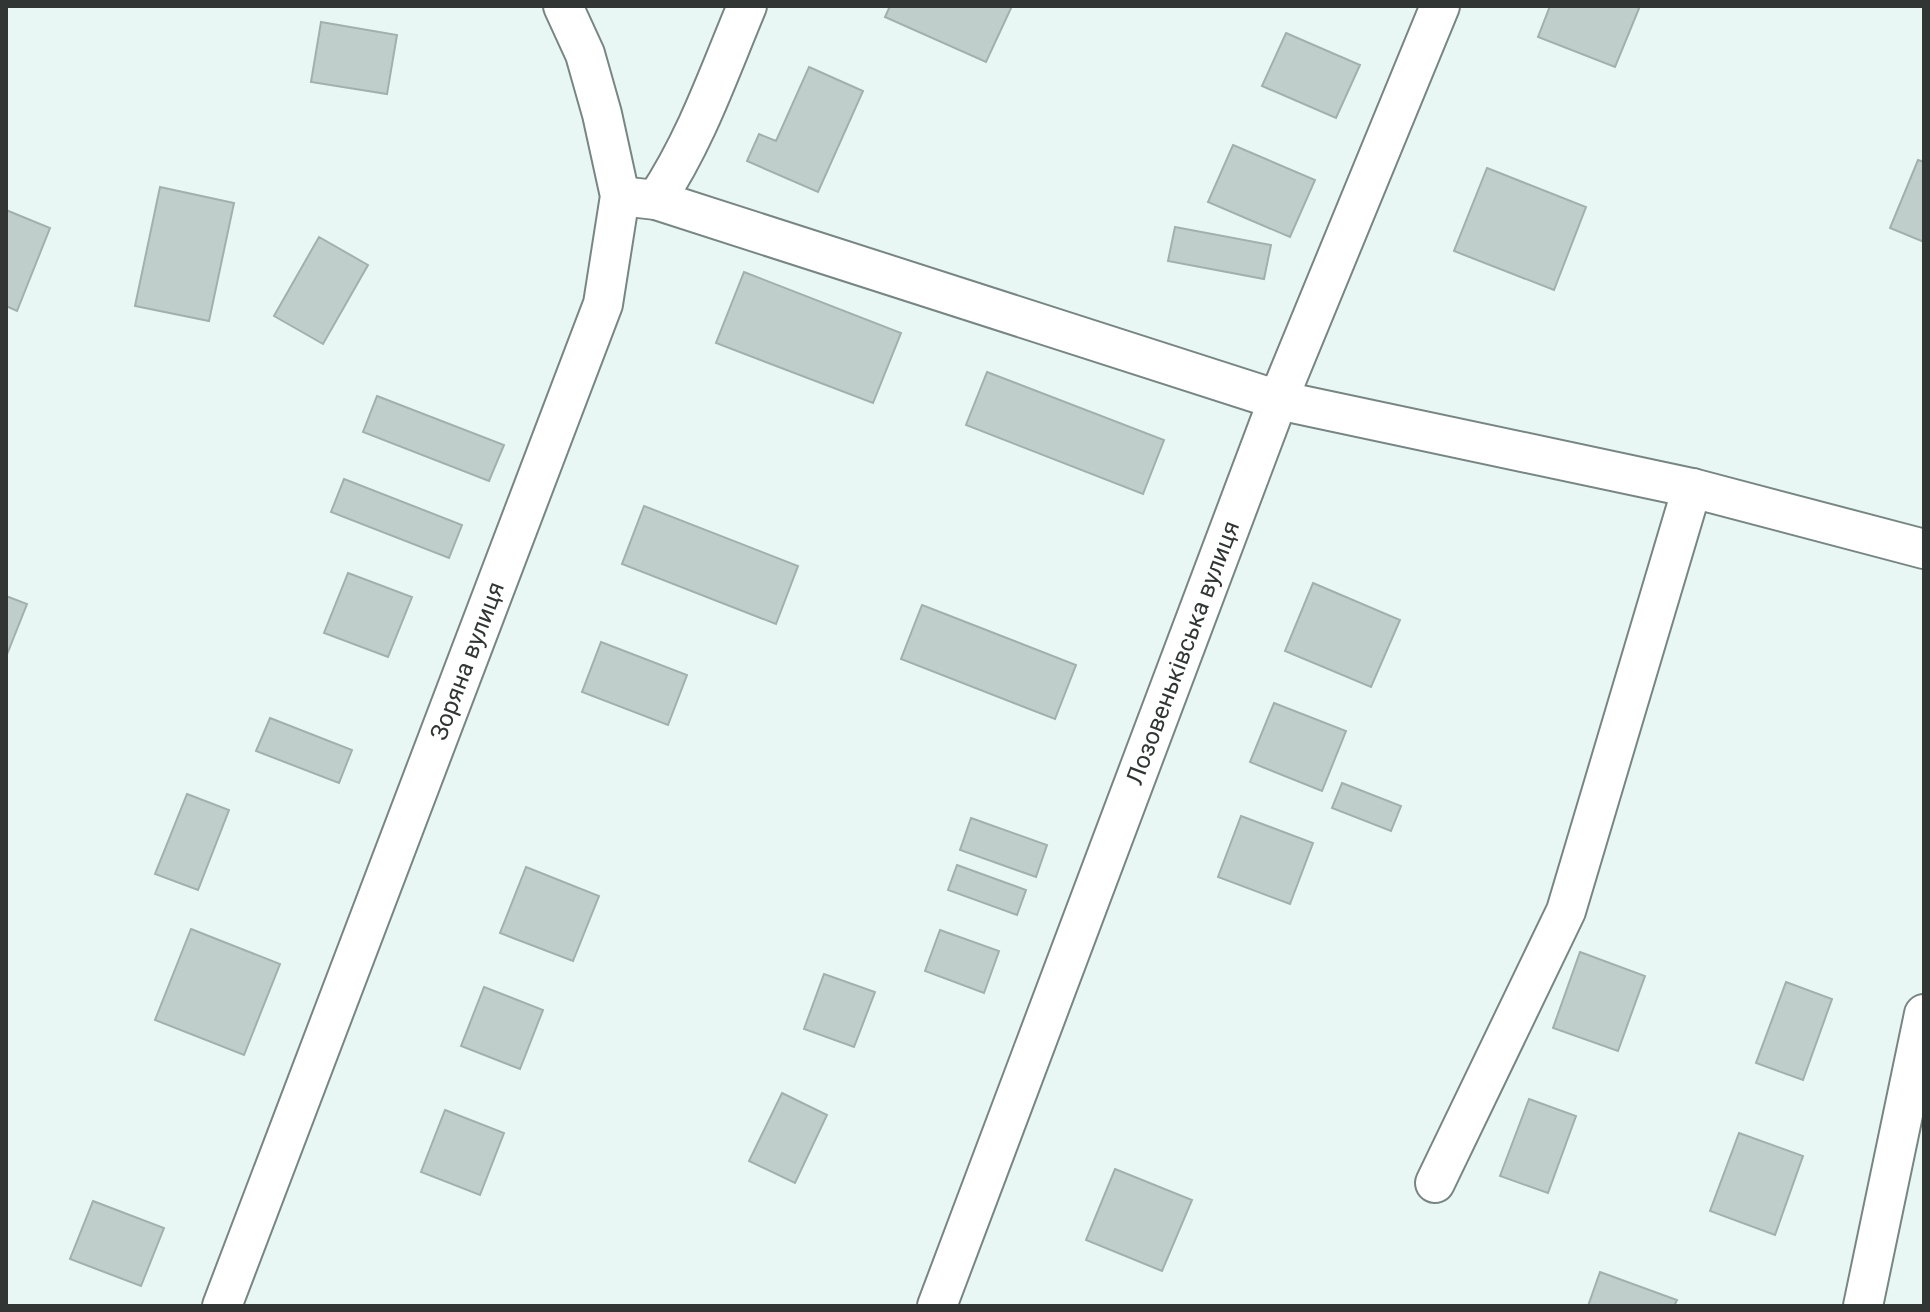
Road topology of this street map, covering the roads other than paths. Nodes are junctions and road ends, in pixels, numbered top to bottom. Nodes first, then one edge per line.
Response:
1 (563, 6) edge
2 (747, 6) edge
3 (1440, 6) edge
4 (638, 198) junction
5 (1278, 400) junction
6 (1692, 488) junction
7 (1924, 549) edge
8 (1924, 1014) edge
9 (1435, 1183) dead end
10 (222, 1306) edge
11 (937, 1306) edge
12 (1863, 1306) edge

1 - 4 street, Зоряна вулиця
2 - 4 street
3 - 5 street, Лозовеньківська вулиця
4 - 5 street
4 - 10 street, Зоряна вулиця
5 - 6 street
5 - 11 street, Лозовеньківська вулиця
6 - 7 street
6 - 9 street
8 - 12 street

